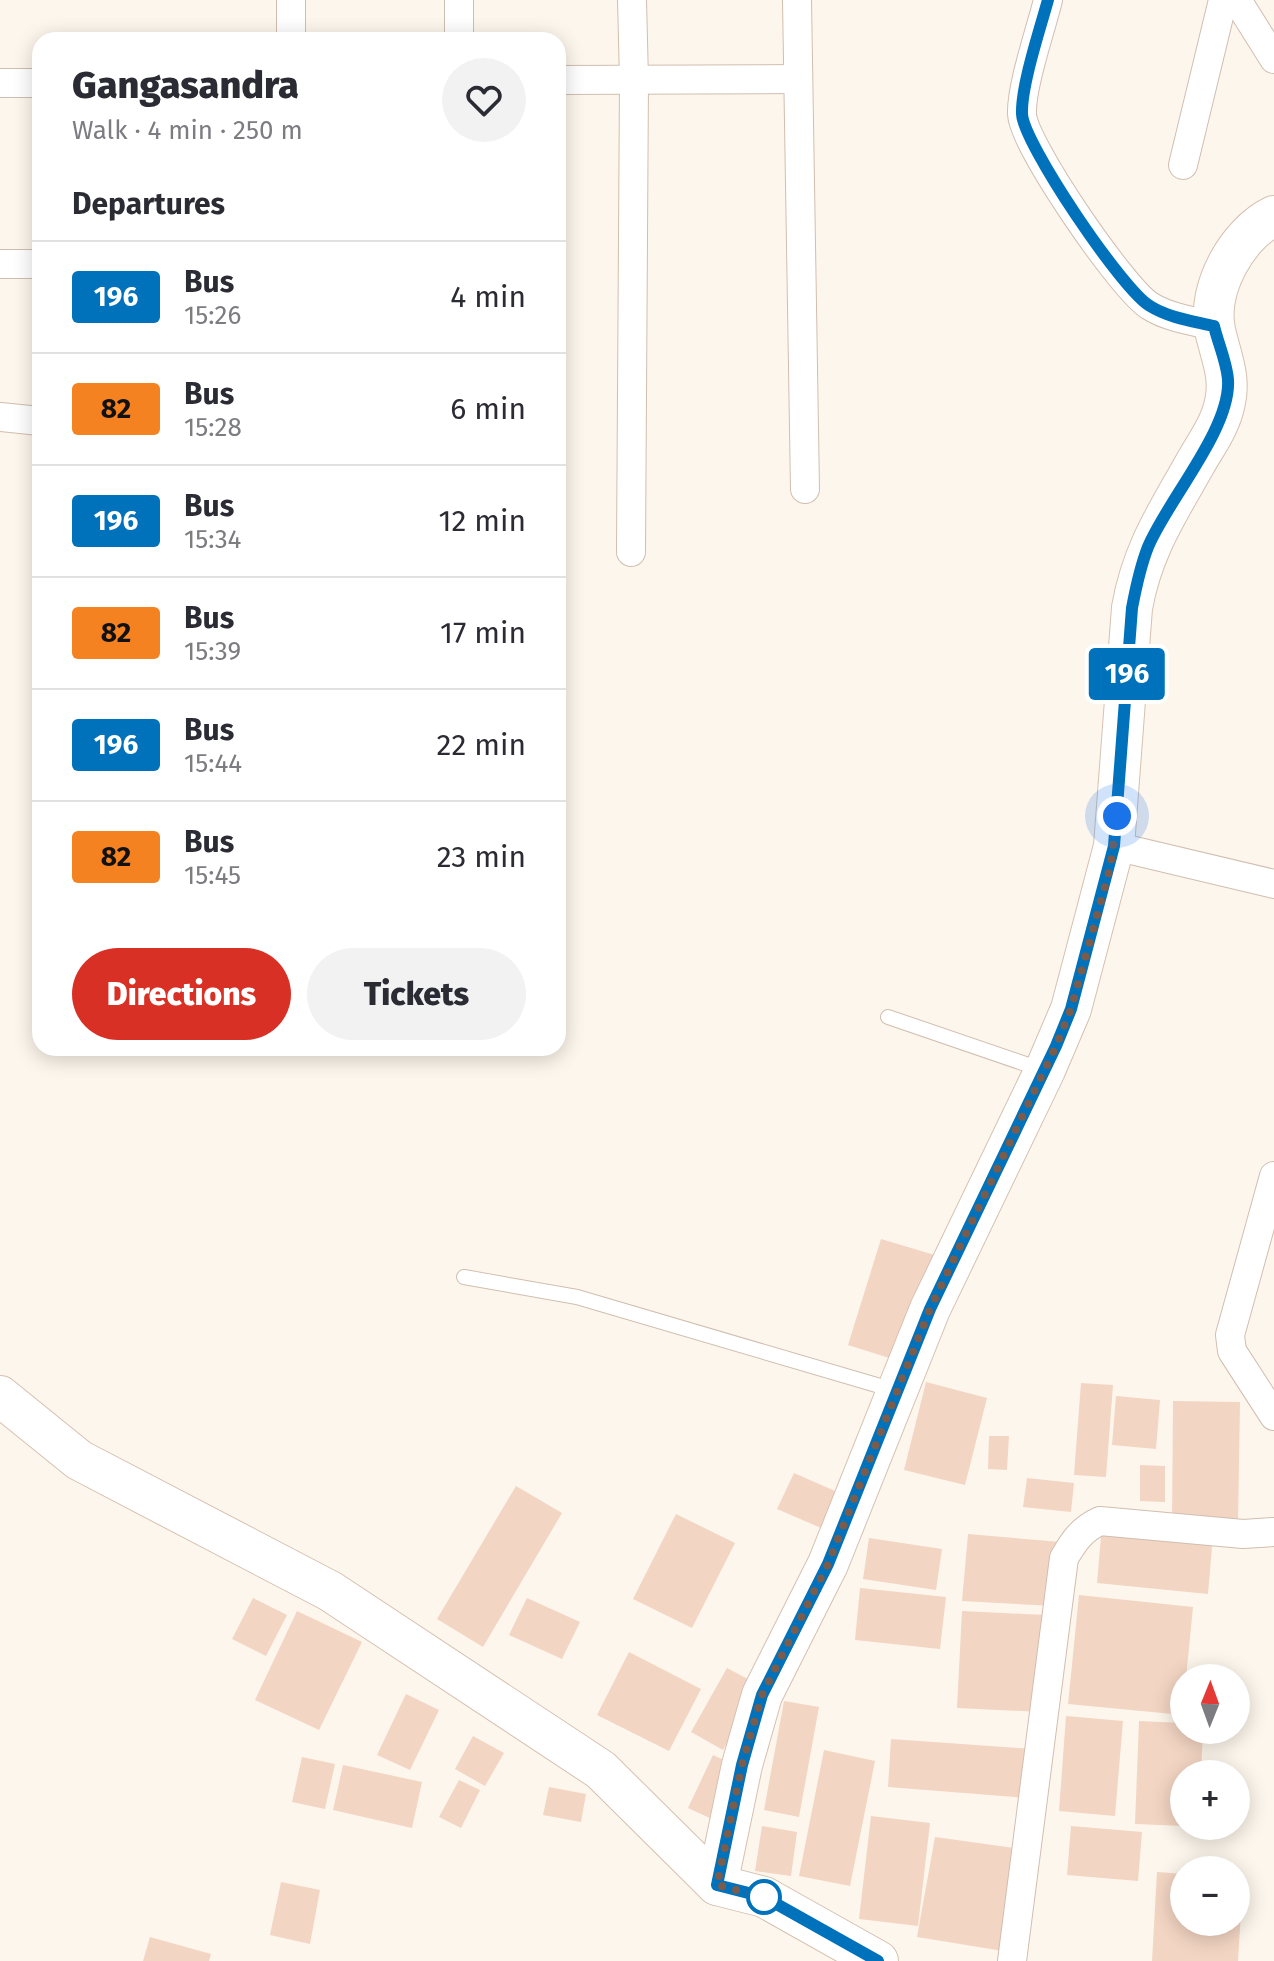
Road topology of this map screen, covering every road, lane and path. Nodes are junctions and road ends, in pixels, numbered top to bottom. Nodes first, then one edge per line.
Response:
1 (291, 0) edge
2 (459, 0) edge
3 (632, 0) edge
4 (797, 0) edge
5 (1048, 0) edge
6 (1223, 0) edge
7 (1237, 0) edge
8 (291, 32) edge
9 (459, 32) edge
10 (1274, 59) edge
11 (798, 79) junction
12 (566, 80) edge
13 (634, 80) junction
14 (0, 83) edge
15 (32, 83) edge
16 (1183, 165) dead end
17 (1274, 216) edge
18 (0, 264) edge
19 (32, 264) edge
20 (1214, 326) junction
21 (0, 417) edge
22 (32, 420) edge
23 (805, 489) dead end
24 (631, 552) dead end
25 (1114, 846) junction
26 (1274, 884) edge
27 (888, 1017) dead end
28 (1045, 1070) junction
29 (1274, 1176) edge
30 (464, 1277) dead end
31 (897, 1391) junction
32 (0, 1396) edge
33 (1274, 1416) edge
34 (1274, 1532) edge
35 (717, 1885) junction
36 (878, 1961) edge
37 (1012, 1961) edge

1 - 8 street
2 - 9 street
3 - 13 street
4 - 11 street
5 - 20 street
6 - 16 street
7 - 10 street
11 - 13 street
11 - 23 street
12 - 13 street
13 - 24 street
14 - 15 street
17 - 20 street
18 - 19 street
20 - 25 street
21 - 22 street
25 - 26 street
25 - 28 street
27 - 28 lane
28 - 31 street
29 - 33 street
30 - 31 lane
31 - 35 street
32 - 35 street
34 - 37 street
35 - 36 street

